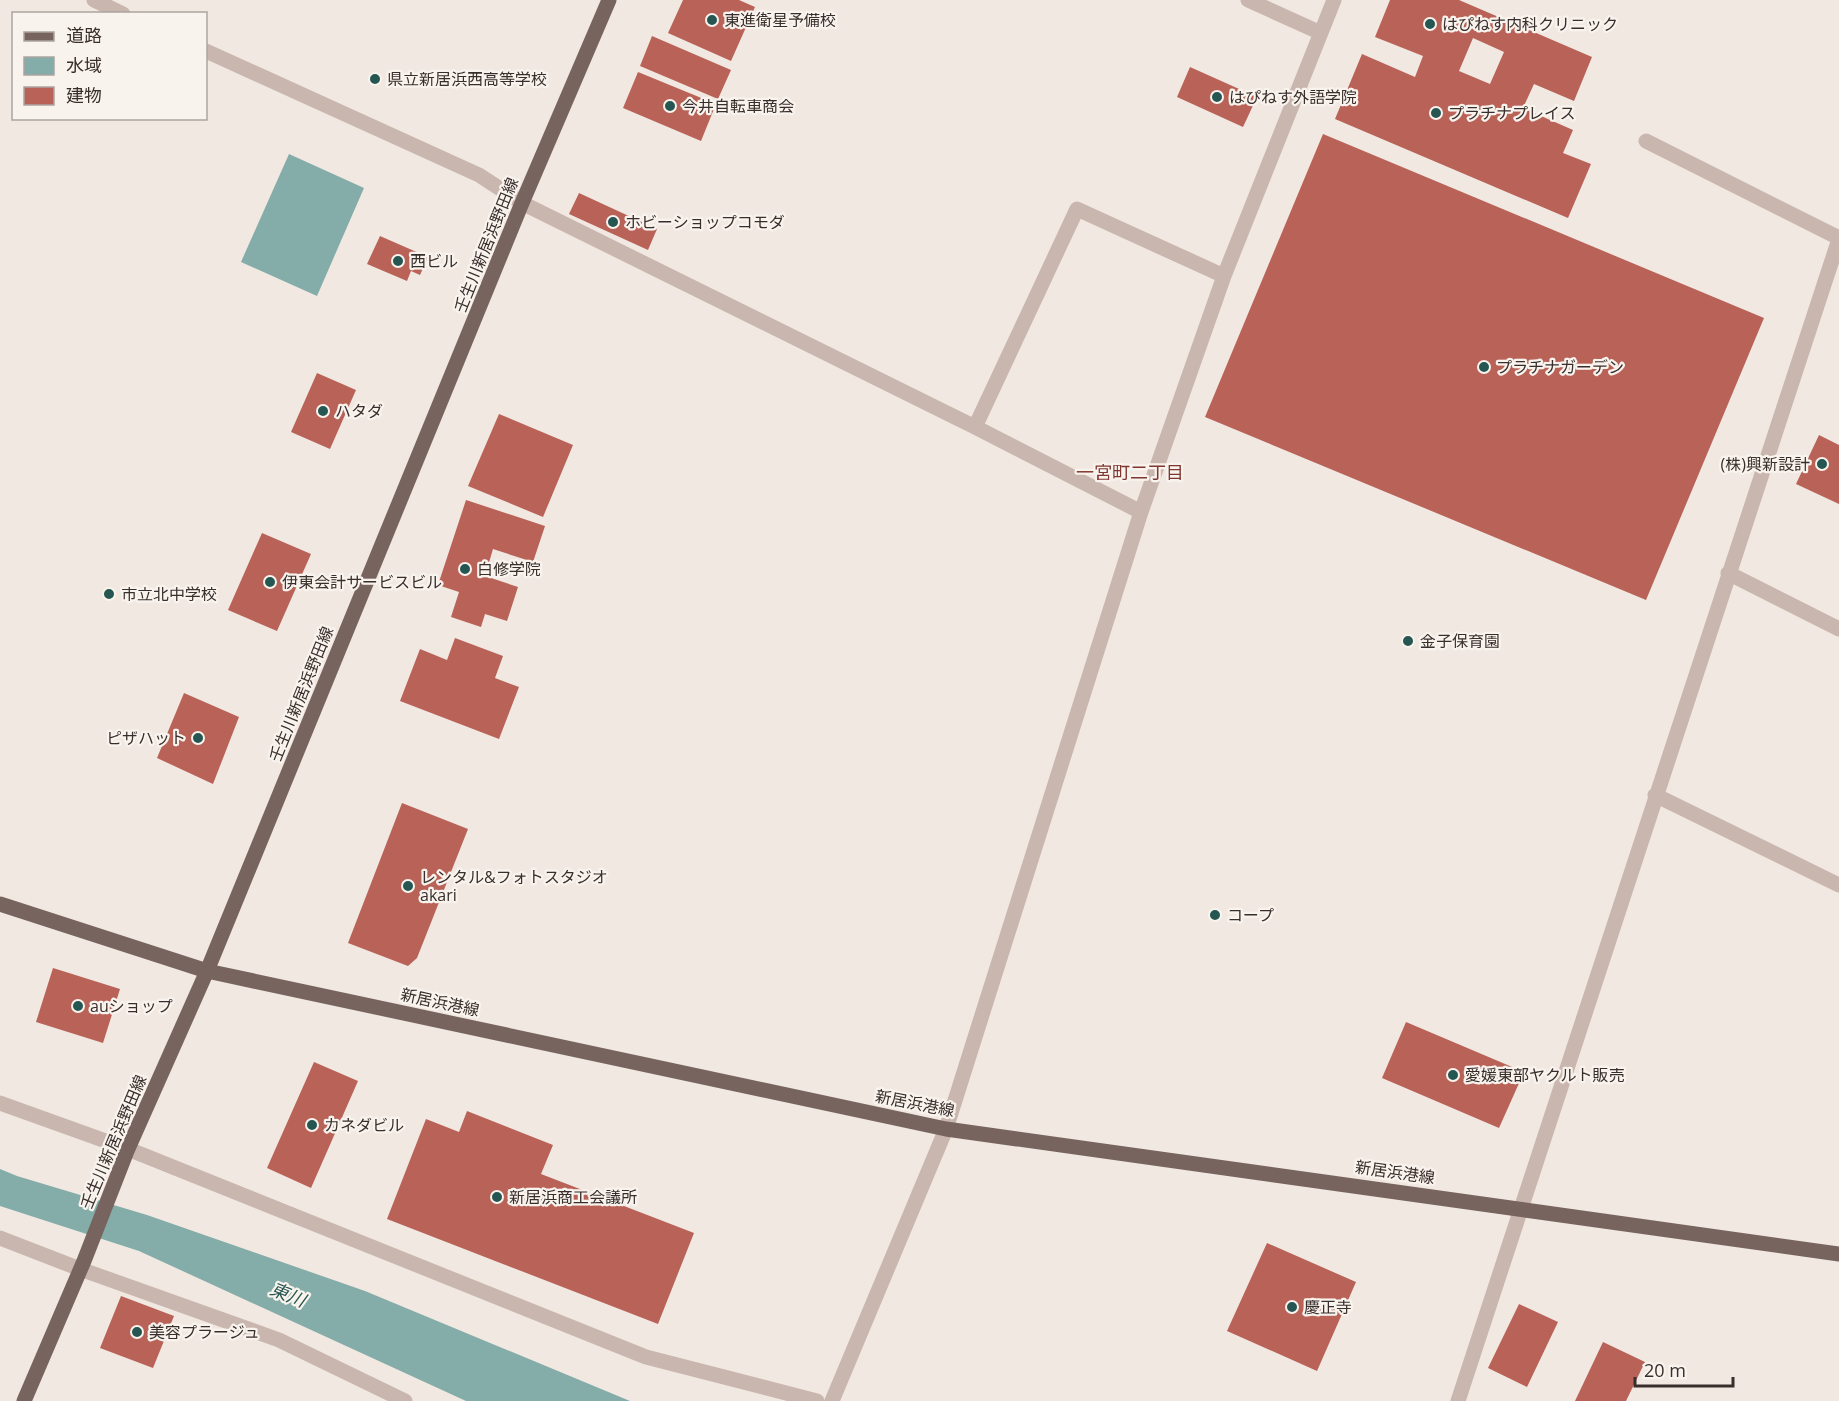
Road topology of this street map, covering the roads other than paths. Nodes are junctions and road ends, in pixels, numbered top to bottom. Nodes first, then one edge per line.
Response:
1 (94, 0) edge
2 (609, 0) edge
3 (1248, 0) edge
4 (1334, 0) edge
5 (119, 12) edge
6 (1321, 33) junction
7 (207, 51) edge
8 (1646, 141) dead end
9 (522, 203) junction
10 (1839, 238) edge
11 (1224, 276) junction
12 (975, 428) junction
13 (1141, 512) junction
14 (1728, 573) junction
15 (1839, 629) edge
16 (1655, 795) junction
17 (1839, 885) edge
18 (0, 904) edge
19 (207, 971) junction
20 (0, 1102) edge
21 (946, 1129) junction
22 (128, 1150) junction
23 (1522, 1208) junction
24 (0, 1238) edge
25 (1839, 1254) edge
26 (82, 1265) junction
27 (24, 1401) edge
28 (405, 1401) edge
29 (817, 1401) edge
30 (832, 1401) edge
31 (1458, 1401) edge

1 - 5 street
2 - 9 main road, 壬生川新居浜野田線
3 - 6 street
4 - 6 street
6 - 11 street
7 - 9 street
8 - 10 street
9 - 12 street
9 - 19 main road, 壬生川新居浜野田線
10 - 14 street
11 - 12 street
11 - 13 street
12 - 13 street
13 - 21 street
14 - 15 street
14 - 16 street
16 - 17 street
16 - 23 street
18 - 19 main road, 新居浜港線
19 - 21 main road, 新居浜港線
19 - 22 main road, 壬生川新居浜野田線
20 - 22 street
21 - 23 main road, 新居浜港線
21 - 30 street
22 - 26 main road, 壬生川新居浜野田線
22 - 29 street
23 - 25 main road, 新居浜港線
23 - 31 street
24 - 26 street
26 - 27 main road, 壬生川新居浜野田線
26 - 28 street

